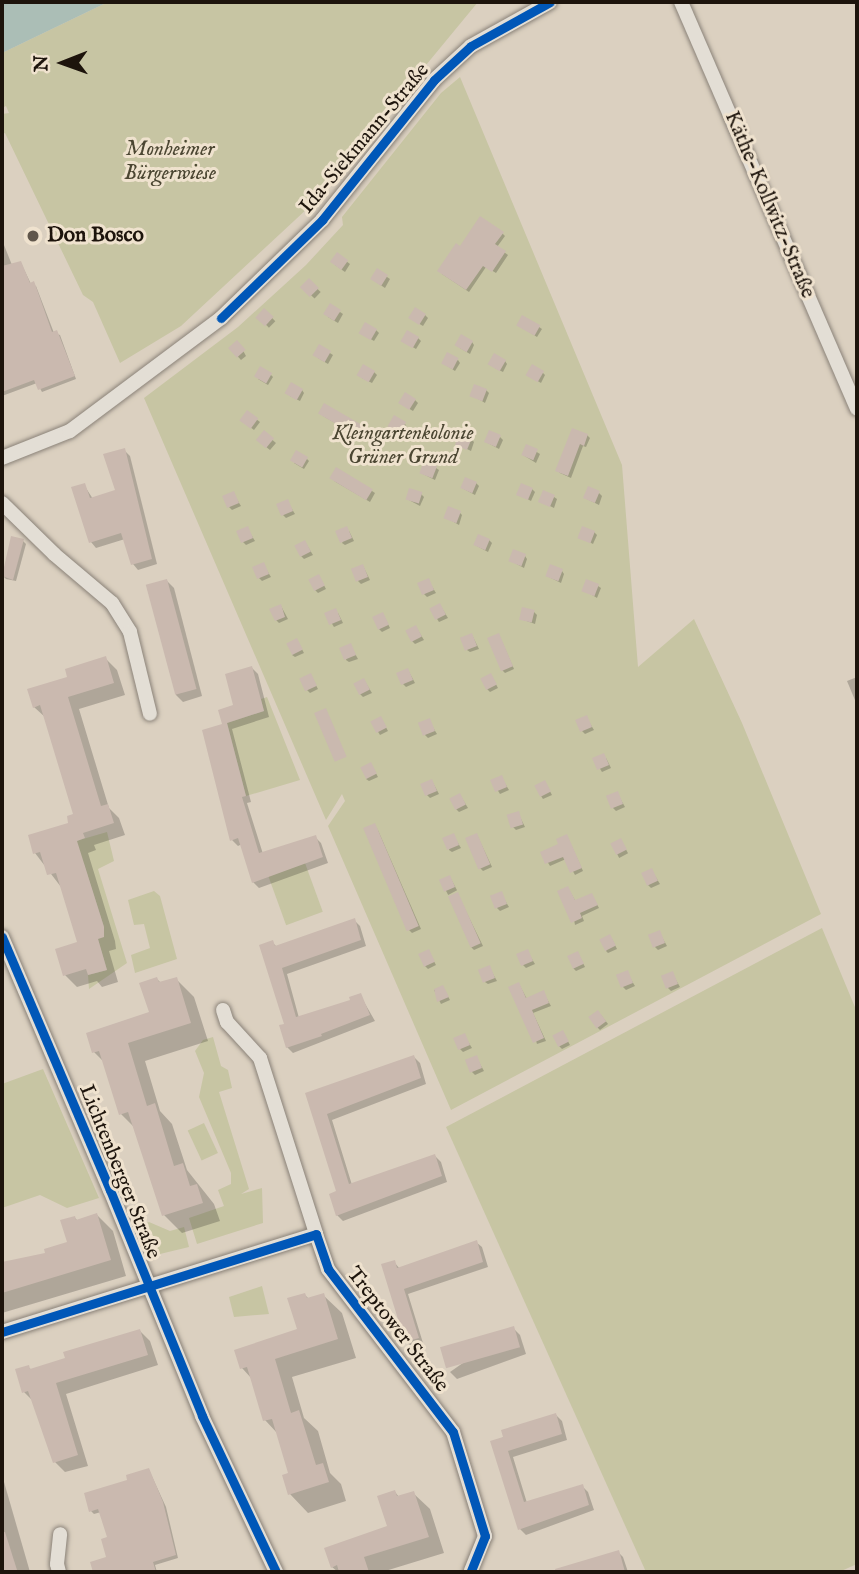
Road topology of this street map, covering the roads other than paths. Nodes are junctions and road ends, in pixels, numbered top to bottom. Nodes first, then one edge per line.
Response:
1 (550, 2) edge
2 (681, 2) edge
3 (857, 409) edge
4 (2, 458) edge
5 (2, 503) edge
6 (150, 715) dead end
7 (2, 937) edge
8 (223, 1010) dead end
9 (316, 1234) junction
10 (147, 1285) junction
11 (2, 1332) edge
12 (60, 1534) dead end
13 (471, 1571) edge
14 (59, 1572) edge
15 (276, 1572) edge

1 - 4 street, Ida-Siekmann-Straße
2 - 3 street, Käthe-Kollwitz-Straße
5 - 6 street
7 - 10 street, Lichtenberger Straße
8 - 9 street, Treptower Straße
9 - 10 street
9 - 13 street, Treptower Straße
10 - 11 street
10 - 15 street, Lichtenberger Straße
12 - 14 street

